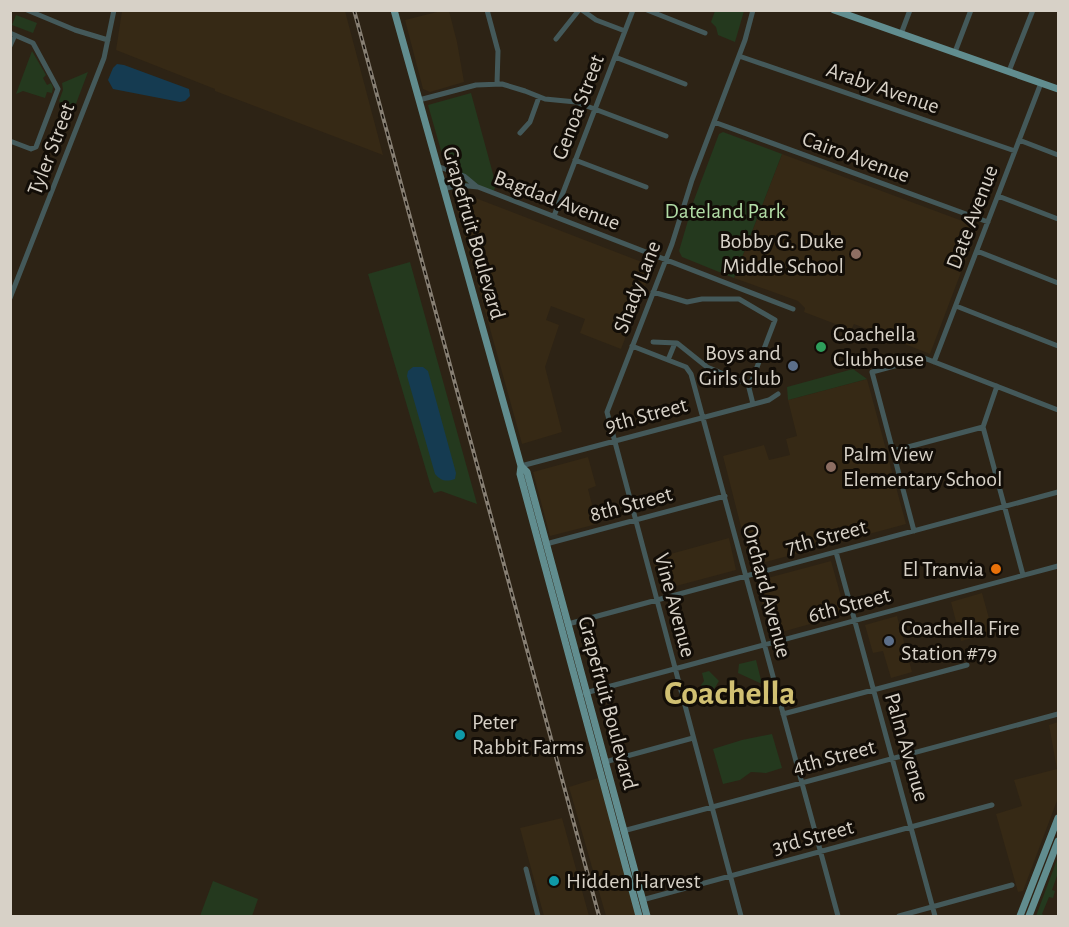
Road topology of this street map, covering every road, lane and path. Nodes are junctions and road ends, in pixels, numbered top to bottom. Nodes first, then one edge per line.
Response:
1 (114, 10) edge
2 (394, 10) edge
3 (487, 10) edge
4 (581, 10) edge
5 (633, 10) edge
6 (647, 10) edge
7 (753, 10) edge
8 (834, 10) edge
9 (910, 10) edge
10 (971, 10) edge
11 (1033, 10) edge
12 (28, 11) edge
13 (847, 13) edge
14 (625, 31) junction
15 (705, 33) dead end
16 (13, 34) edge
17 (901, 34) junction
18 (556, 39) dead end
19 (108, 40) junction
20 (10, 46) edge
21 (955, 52) junction
22 (739, 56) junction
23 (615, 57) junction
24 (1009, 71) junction
25 (1041, 83) junction
26 (497, 84) junction
27 (685, 84) dead end
28 (1059, 89) edge
29 (539, 97) junction
30 (419, 100) junction
31 (595, 109) junction
32 (714, 122) junction
33 (520, 133) dead end
34 (666, 136) dead end
35 (1019, 140) junction
36 (10, 141) edge
37 (1015, 151) junction
38 (1059, 155) edge
39 (575, 160) junction
40 (437, 166) junction
41 (477, 187) junction
42 (646, 187) dead end
43 (443, 189) junction
44 (998, 196) junction
45 (554, 216) junction
46 (1059, 219) edge
47 (988, 222) junction
48 (976, 251) junction
49 (666, 259) junction
50 (1059, 282) edge
51 (653, 292) junction
52 (10, 298) edge
53 (956, 306) junction
54 (792, 309) dead end
55 (652, 342) dead end
56 (675, 343) junction
57 (632, 346) junction
58 (1059, 346) edge
59 (668, 360) junction
60 (934, 362) junction
61 (750, 385) junction
62 (997, 386) junction
63 (778, 394) dead end
64 (753, 404) junction
65 (1059, 410) edge
66 (704, 417) junction
67 (983, 427) junction
68 (614, 441) junction
69 (893, 451) junction
70 (521, 466) junction
71 (1059, 492) edge
72 (725, 496) junction
73 (1004, 507) junction
74 (635, 520) junction
75 (914, 531) junction
76 (546, 544) junction
77 (836, 552) junction
78 (1059, 566) edge
79 (1023, 575) junction
80 (747, 576) junction
81 (657, 600) junction
82 (855, 621) junction
83 (568, 624) junction
84 (764, 645) junction
85 (967, 664) dead end
86 (675, 669) junction
87 (873, 690) junction
88 (583, 694) junction
89 (783, 714) junction
90 (1059, 714) edge
91 (693, 738) junction
92 (893, 759) junction
93 (605, 762) junction
94 (802, 783) junction
95 (992, 806) dead end
96 (712, 807) junction
97 (1059, 818) edge
98 (912, 828) junction
99 (621, 831) junction
100 (1059, 841) edge
101 (821, 852) junction
102 (526, 868) dead end
103 (731, 876) junction
104 (1012, 885) dead end
105 (642, 900) junction
106 (933, 908) junction
107 (538, 916) edge
108 (639, 916) edge
109 (646, 916) edge
110 (741, 916) edge
111 (838, 916) edge
112 (899, 916) edge
113 (935, 916) edge
114 (1020, 916) edge
115 (1029, 916) edge

1 - 19 street, Tyler Street
2 - 30 main road, Grapefruit Boulevard
3 - 26 street
4 - 14 street
4 - 18 street
5 - 14 street, Genoa Street
6 - 15 street
7 - 22 street, Shady Lane
8 - 13 main road
9 - 17 street
10 - 21 street
11 - 24 street
12 - 19 street
13 - 17 main road
14 - 23 street, Genoa Street
16 - 20 street
16 - 36 street
17 - 21 main road
19 - 52 street, Tyler Street
21 - 24 main road
22 - 32 street, Shady Lane
22 - 37 street, Araby Avenue
23 - 27 street
23 - 31 street, Genoa Street
24 - 25 main road
25 - 28 main road
25 - 35 street, Date Avenue
26 - 29 street
26 - 30 street
29 - 31 street
29 - 33 street
30 - 40 main road, Grapefruit Boulevard
31 - 34 street
31 - 39 street, Genoa Street
32 - 47 street, Cairo Avenue
32 - 49 street, Shady Lane
35 - 37 street, Date Avenue
35 - 38 street
37 - 44 street, Date Avenue
39 - 42 street
39 - 45 street, Genoa Street
40 - 41 street, Bagdad Avenue
40 - 43 main road, Grapefruit Boulevard
41 - 43 street, Bagdad Avenue
41 - 45 street, Bagdad Avenue
43 - 70 main road, Grapefruit Boulevard
44 - 46 street
44 - 47 street, Date Avenue
45 - 49 street, Bagdad Avenue
47 - 48 street, Date Avenue
48 - 50 street
48 - 53 street, Date Avenue
49 - 51 street, Shady Lane
49 - 54 street, Bagdad Avenue
51 - 57 street, Shady Lane
51 - 61 street
53 - 58 street
53 - 60 street, Date Avenue
55 - 56 street
56 - 59 street
56 - 61 street
57 - 59 street, Orchard Avenue
57 - 68 street, Shady Lane
59 - 66 street, Orchard Avenue
60 - 62 street
60 - 69 street
61 - 64 street
62 - 65 street
62 - 67 street
63 - 64 street, 9th Street
64 - 66 street, 9th Street
66 - 68 street, 9th Street
66 - 72 street, Orchard Avenue
67 - 69 street
67 - 73 street
68 - 70 street, 9th Street
68 - 74 street, Vine Avenue
69 - 75 street
70 - 76 main road, Grapefruit Boulevard
70 - 88 main road, Grapefruit Boulevard
71 - 73 street, 7th Street
72 - 74 street, 8th Street
72 - 80 street, Orchard Avenue
73 - 75 street, 7th Street
73 - 79 street
74 - 76 street, 8th Street
74 - 81 street, Vine Avenue
75 - 77 street, 7th Street
76 - 83 main road, Grapefruit Boulevard
77 - 80 street, 7th Street
77 - 82 street, Palm Avenue
78 - 79 street, 6th Street
79 - 82 street, 6th Street
80 - 81 street, 7th Street
80 - 84 street, Orchard Avenue
81 - 83 street, 7th Street
81 - 86 street, Vine Avenue
82 - 84 street, 6th Street
82 - 87 street, Palm Avenue
83 - 88 main road, Grapefruit Boulevard
84 - 86 street, 6th Street
84 - 89 street, Orchard Avenue
85 - 87 street
86 - 88 street, 6th Street
86 - 91 street, Vine Avenue
87 - 89 street
87 - 92 street, Palm Avenue
88 - 93 main road, Grapefruit Boulevard
88 - 99 main road, Grapefruit Boulevard
89 - 94 street, Orchard Avenue
90 - 92 street, 4th Street
91 - 93 street
91 - 96 street, Vine Avenue
92 - 94 street, 4th Street
92 - 98 street, Palm Avenue
93 - 99 main road, Grapefruit Boulevard
94 - 96 street, 4th Street
94 - 101 street, Orchard Avenue
95 - 98 street, 3rd Street
96 - 99 street, 4th Street
96 - 103 street, Vine Avenue
97 - 114 main road
98 - 101 street, 3rd Street
98 - 106 street, Palm Avenue
99 - 105 main road, Grapefruit Boulevard
99 - 108 main road, Grapefruit Boulevard
100 - 115 main road
101 - 103 street, 3rd Street
101 - 111 street, Orchard Avenue
102 - 107 street
103 - 105 street, 3rd Street
103 - 110 street, Vine Avenue
104 - 106 street
105 - 109 main road, Grapefruit Boulevard
106 - 112 street
106 - 113 street, Palm Avenue

